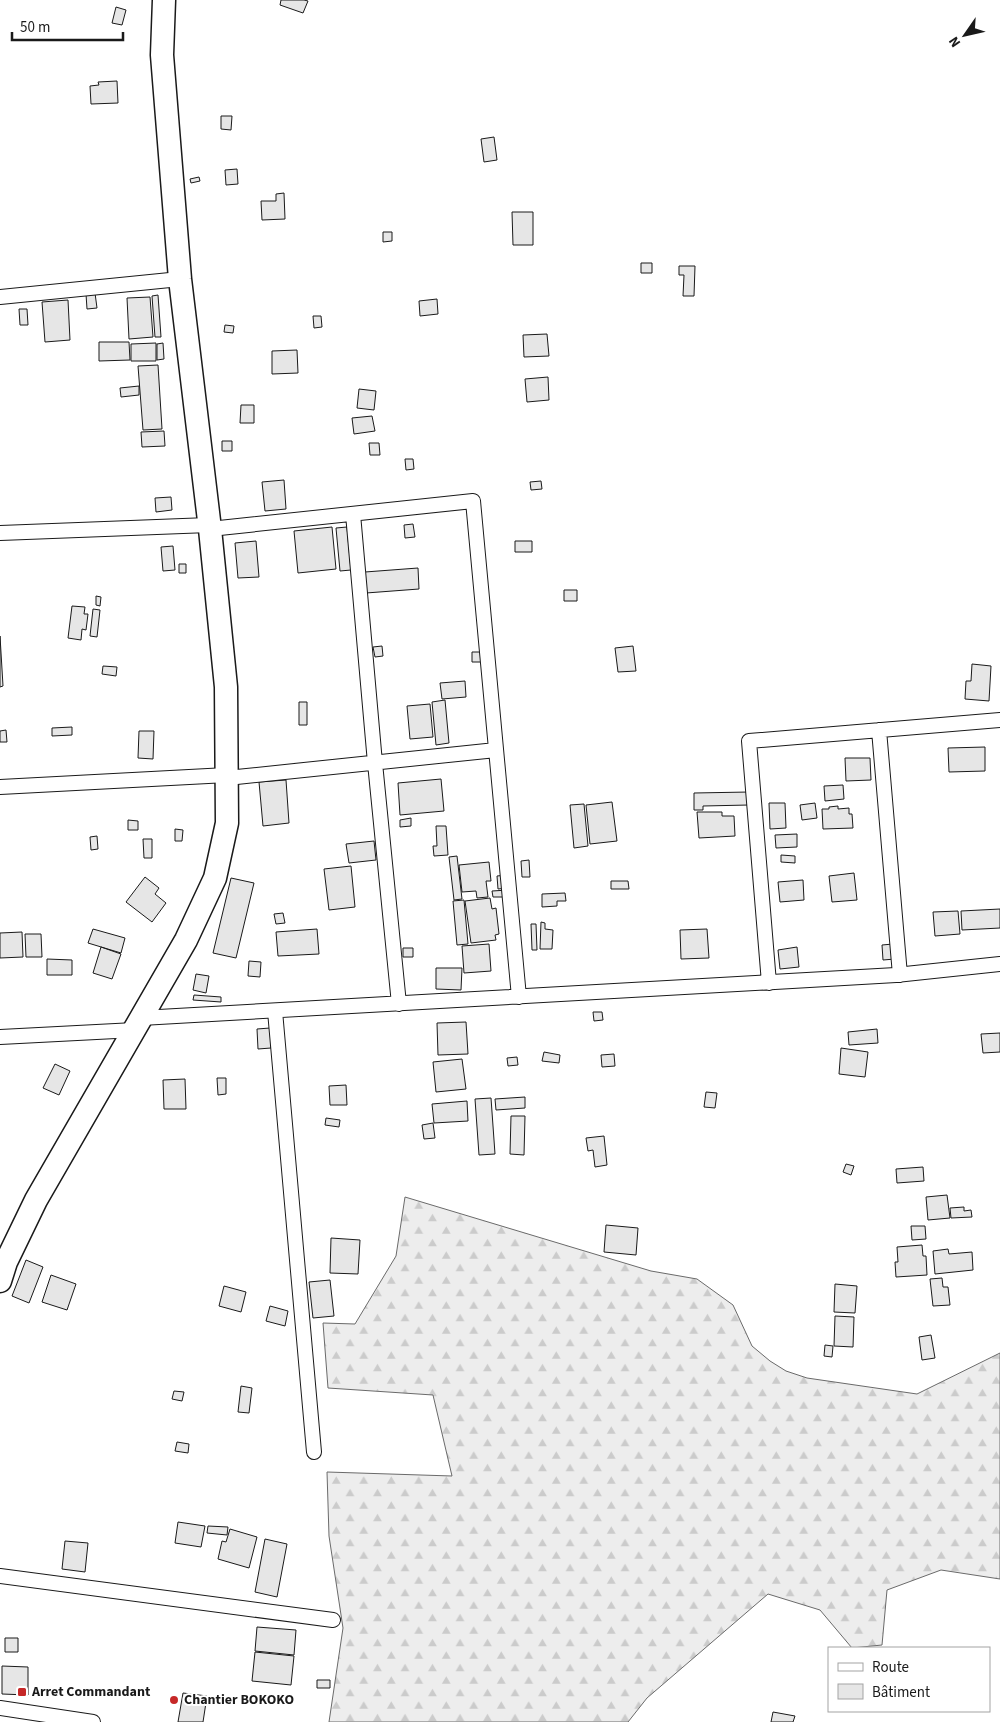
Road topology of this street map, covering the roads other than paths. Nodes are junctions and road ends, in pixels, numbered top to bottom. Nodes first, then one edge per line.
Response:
1 (164, 0) edge
2 (180, 279) junction
3 (0, 297) edge
4 (353, 514) junction
5 (210, 527) junction
6 (0, 533) edge
7 (1000, 720) edge
8 (879, 730) junction
9 (496, 750) junction
10 (375, 763) junction
11 (227, 777) junction
12 (0, 787) edge
13 (1000, 964) edge
14 (900, 975) junction
15 (769, 983) junction
16 (519, 997) junction
17 (400, 1004) junction
18 (275, 1011) junction
19 (138, 1024) junction
20 (0, 1037) edge
21 (0, 1281) edge
22 (314, 1452) dead end
23 (0, 1576) edge
24 (333, 1620) dead end
25 (0, 1708) edge
26 (93, 1722) edge

1 - 2 highway
2 - 3 street
2 - 5 highway
4 - 5 street
4 - 9 street
4 - 10 street
5 - 6 street
5 - 11 highway
7 - 8 street
8 - 14 street
8 - 15 street
9 - 10 street
9 - 16 street
10 - 11 street
10 - 17 street
11 - 12 street
11 - 19 highway
13 - 14 street
14 - 15 street
15 - 16 street
16 - 17 street
17 - 18 street
18 - 19 street
18 - 22 street
19 - 20 street
19 - 21 highway
23 - 24 street
25 - 26 street

